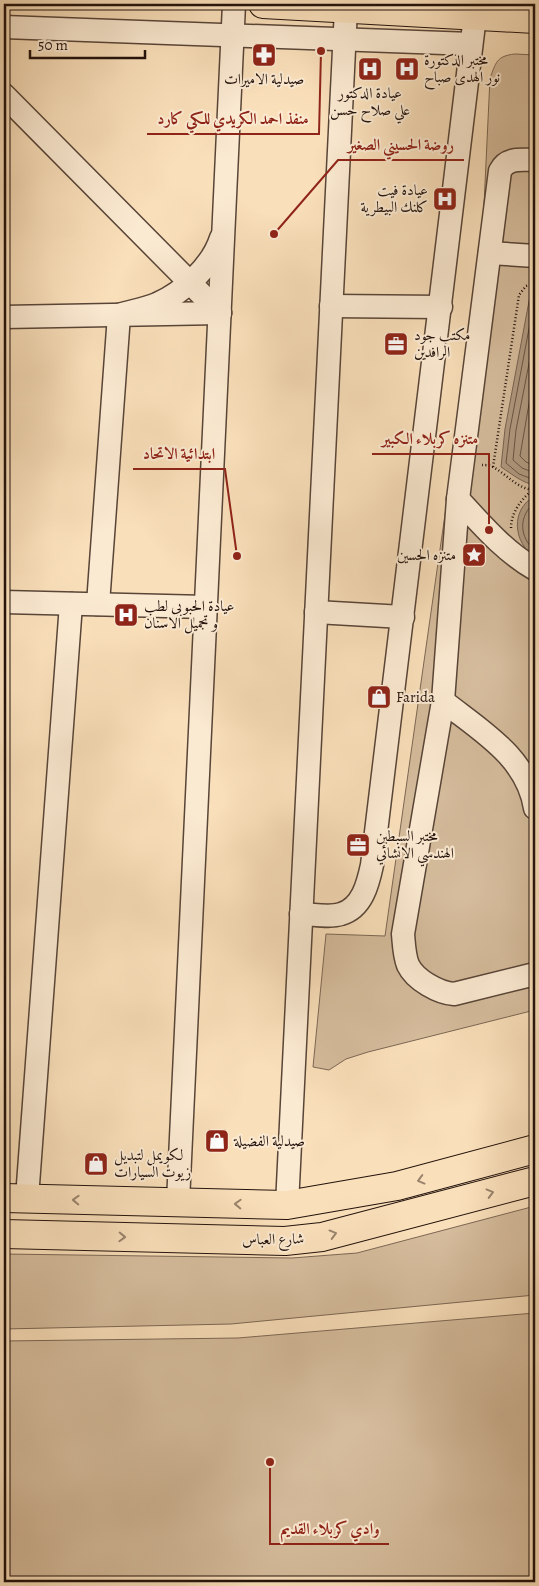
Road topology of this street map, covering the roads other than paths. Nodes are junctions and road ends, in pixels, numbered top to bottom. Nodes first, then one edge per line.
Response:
1 (234, 4) edge
2 (262, 4) edge
3 (346, 9) junction
4 (475, 16) junction
5 (535, 19) edge
6 (4, 27) edge
7 (233, 35) junction
8 (345, 40) junction
9 (471, 44) junction
10 (4, 95) edge
11 (535, 160) edge
12 (224, 230) junction
13 (490, 253) junction
14 (535, 256) edge
15 (189, 282) junction
16 (331, 306) junction
17 (441, 306) junction
18 (220, 313) junction
19 (119, 315) junction
20 (4, 317) edge
21 (458, 500) junction
22 (535, 570) edge
23 (4, 602) edge
24 (71, 604) junction
25 (98, 604) junction
26 (206, 607) junction
27 (316, 612) junction
28 (403, 616) junction
29 (443, 701) junction
30 (535, 808) edge
31 (301, 914) junction
32 (535, 974) edge
33 (535, 1149) edge
34 (535, 1181) edge
35 (15, 1198) edge
36 (178, 1202) junction
37 (287, 1205) junction
38 (4, 1234) edge

1 - 7 street
2 - 3 main road
3 - 4 main road
3 - 8 street
4 - 5 main road
4 - 9 street
6 - 7 street
7 - 8 street
7 - 12 street
8 - 9 street
8 - 16 street
9 - 17 street
10 - 15 street
11 - 13 street
12 - 15 street
12 - 18 street
13 - 14 street
13 - 21 street
15 - 18 street
15 - 19 street
16 - 17 street
16 - 27 street
17 - 28 street
18 - 19 street
18 - 26 street
19 - 20 street
19 - 25 street
21 - 22 street
21 - 29 street
23 - 24 street
24 - 25 street
24 - 35 street
25 - 26 street
26 - 36 street
27 - 28 street
27 - 31 street
28 - 31 street
29 - 30 street
29 - 32 street
31 - 37 street
33 -> 37 main road
38 -> 34 main road, شارع العباس
36 -> 35 main road
37 -> 36 main road

